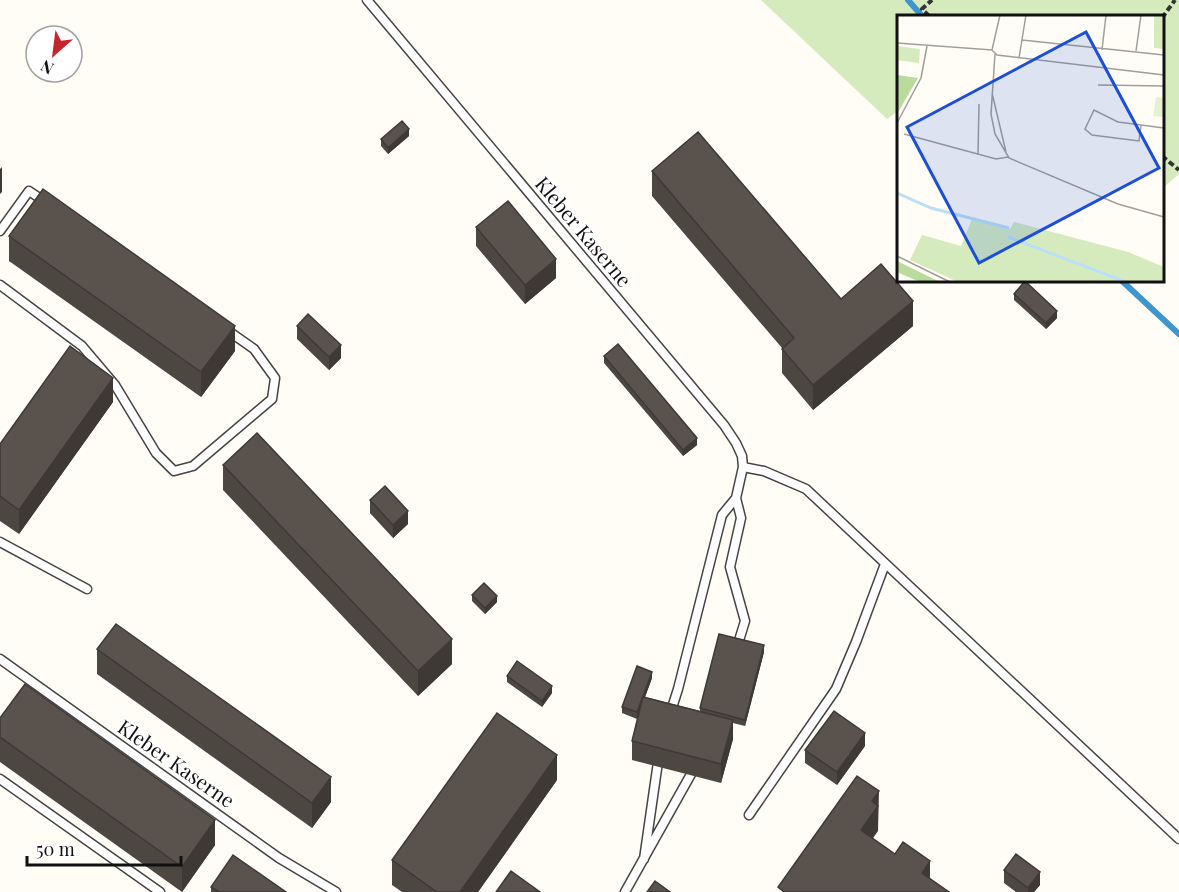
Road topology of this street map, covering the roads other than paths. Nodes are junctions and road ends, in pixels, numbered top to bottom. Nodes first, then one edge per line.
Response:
1 (367, 0) edge
2 (58, 211) edge
3 (0, 231) edge
4 (0, 285) edge
5 (224, 328) edge
6 (743, 467) junction
7 (736, 498) junction
8 (0, 542) edge
9 (885, 564) junction
10 (87, 589) dead end
11 (735, 654) edge
12 (0, 659) edge
13 (668, 721) edge
14 (661, 743) edge
15 (703, 754) edge
16 (0, 779) edge
17 (749, 815) dead end
18 (1179, 839) edge
19 (644, 859) junction
20 (160, 892) edge
21 (336, 892) edge
22 (625, 892) edge

1 - 6 lane, Kleber Kaserne
2 - 3 lane
4 - 5 lane
6 - 7 lane
6 - 9 lane
7 - 11 lane
7 - 13 lane
8 - 10 lane
9 - 17 lane
9 - 18 lane
12 - 21 lane, Kleber Kaserne
14 - 19 lane
15 - 19 lane
16 - 20 lane
19 - 22 lane

